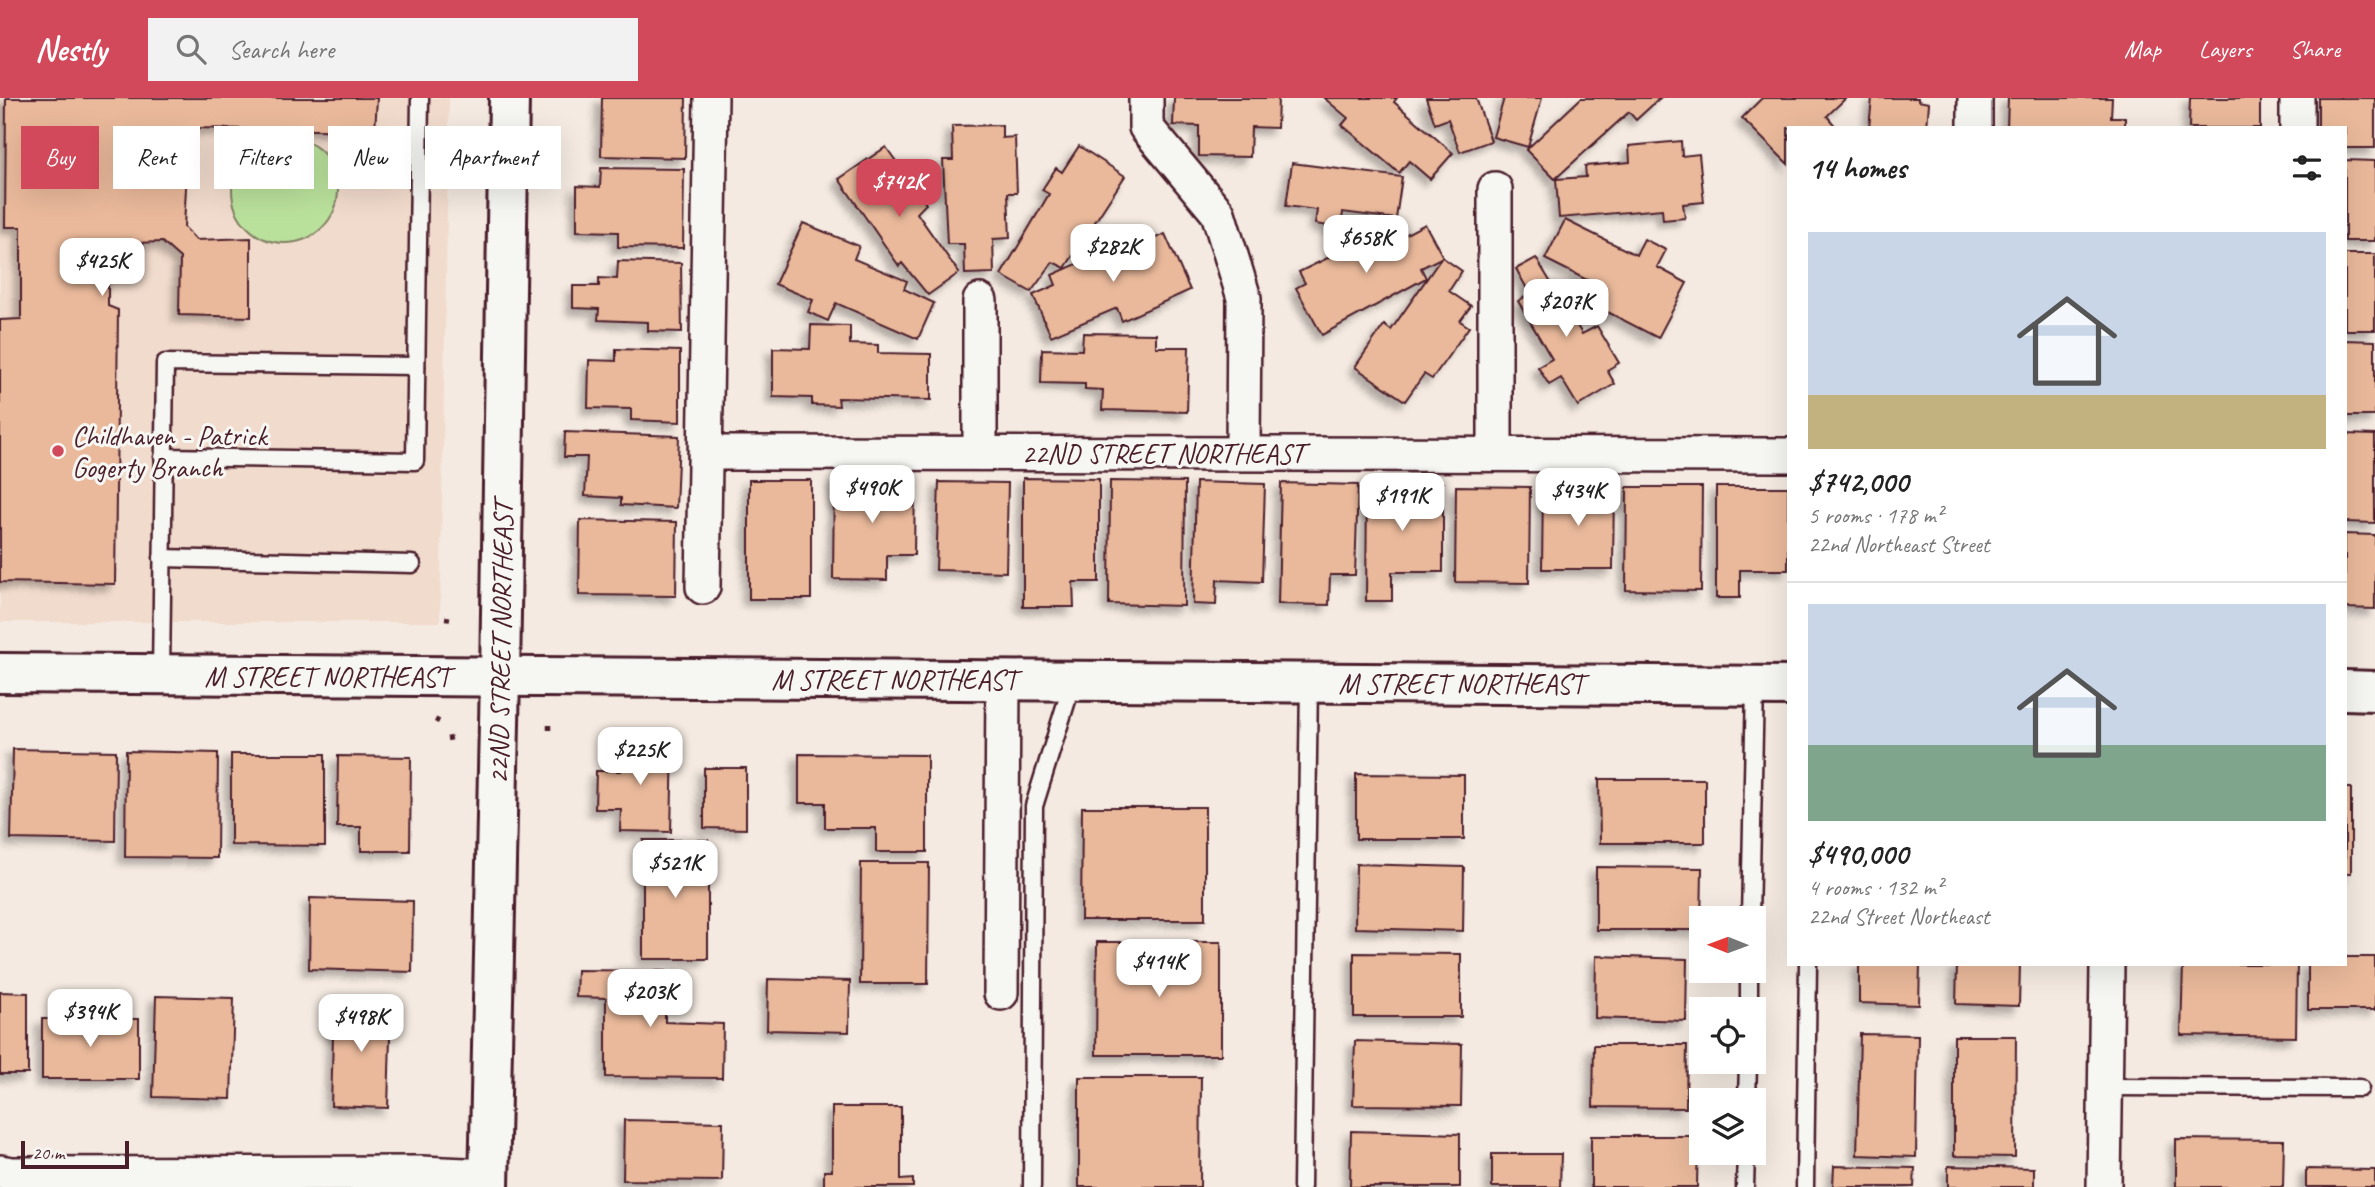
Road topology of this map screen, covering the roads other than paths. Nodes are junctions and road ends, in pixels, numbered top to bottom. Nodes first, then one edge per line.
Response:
1 (420, 98) edge
2 (509, 98) edge
3 (711, 98) edge
4 (1146, 98) edge
5 (1975, 98) edge
6 (2297, 98) edge
7 (1975, 126) edge
8 (2297, 126) edge
9 (1495, 189) dead end
10 (980, 301) dead end
11 (416, 366) junction
12 (706, 453) junction
13 (979, 453) junction
14 (1243, 453) junction
15 (1495, 454) junction
16 (1787, 455) edge
17 (163, 457) junction
18 (162, 558) junction
19 (412, 564) dead end
20 (703, 587) dead end
21 (0, 673) edge
22 (161, 674) junction
23 (500, 677) junction
24 (1003, 680) junction
25 (1074, 680) junction
26 (1309, 682) junction
27 (1772, 686) edge
28 (2347, 690) edge
29 (2375, 691) edge
30 (1751, 906) edge
31 (1808, 966) edge
32 (2107, 966) edge
33 (1001, 993) dead end
34 (2105, 1087) junction
35 (2360, 1088) dead end
36 (1746, 1165) edge
37 (0, 1172) edge
38 (489, 1181) edge
39 (1032, 1187) edge
40 (1302, 1187) edge
41 (1745, 1187) edge
42 (1805, 1187) edge
43 (2104, 1187) edge

1 - 11 lane
2 - 23 street, 22ND STREET NORTHEAST
3 - 12 street
4 - 14 street
5 - 7 street
6 - 8 street
9 - 15 street
10 - 13 street
11 - 17 lane
11 - 17 lane
12 - 13 street, 22ND STREET NORTHEAST
12 - 20 street
13 - 14 street, 22ND STREET NORTHEAST
14 - 15 street, 22ND STREET NORTHEAST
15 - 16 street, 22ND STREET NORTHEAST
17 - 18 lane
18 - 19 lane
18 - 22 lane
21 - 22 street, M STREET NORTHEAST
22 - 23 street, M STREET NORTHEAST
23 - 24 street, M STREET NORTHEAST
23 - 38 street, 22ND STREET NORTHEAST
24 - 25 street, M STREET NORTHEAST
24 - 33 street
25 - 26 street, M STREET NORTHEAST
25 - 39 lane
26 - 27 street, M STREET NORTHEAST
26 - 40 lane
27 - 30 lane
28 - 29 street
31 - 42 lane
32 - 34 street
34 - 35 lane
34 - 43 street
36 - 41 lane
37 - 38 street

